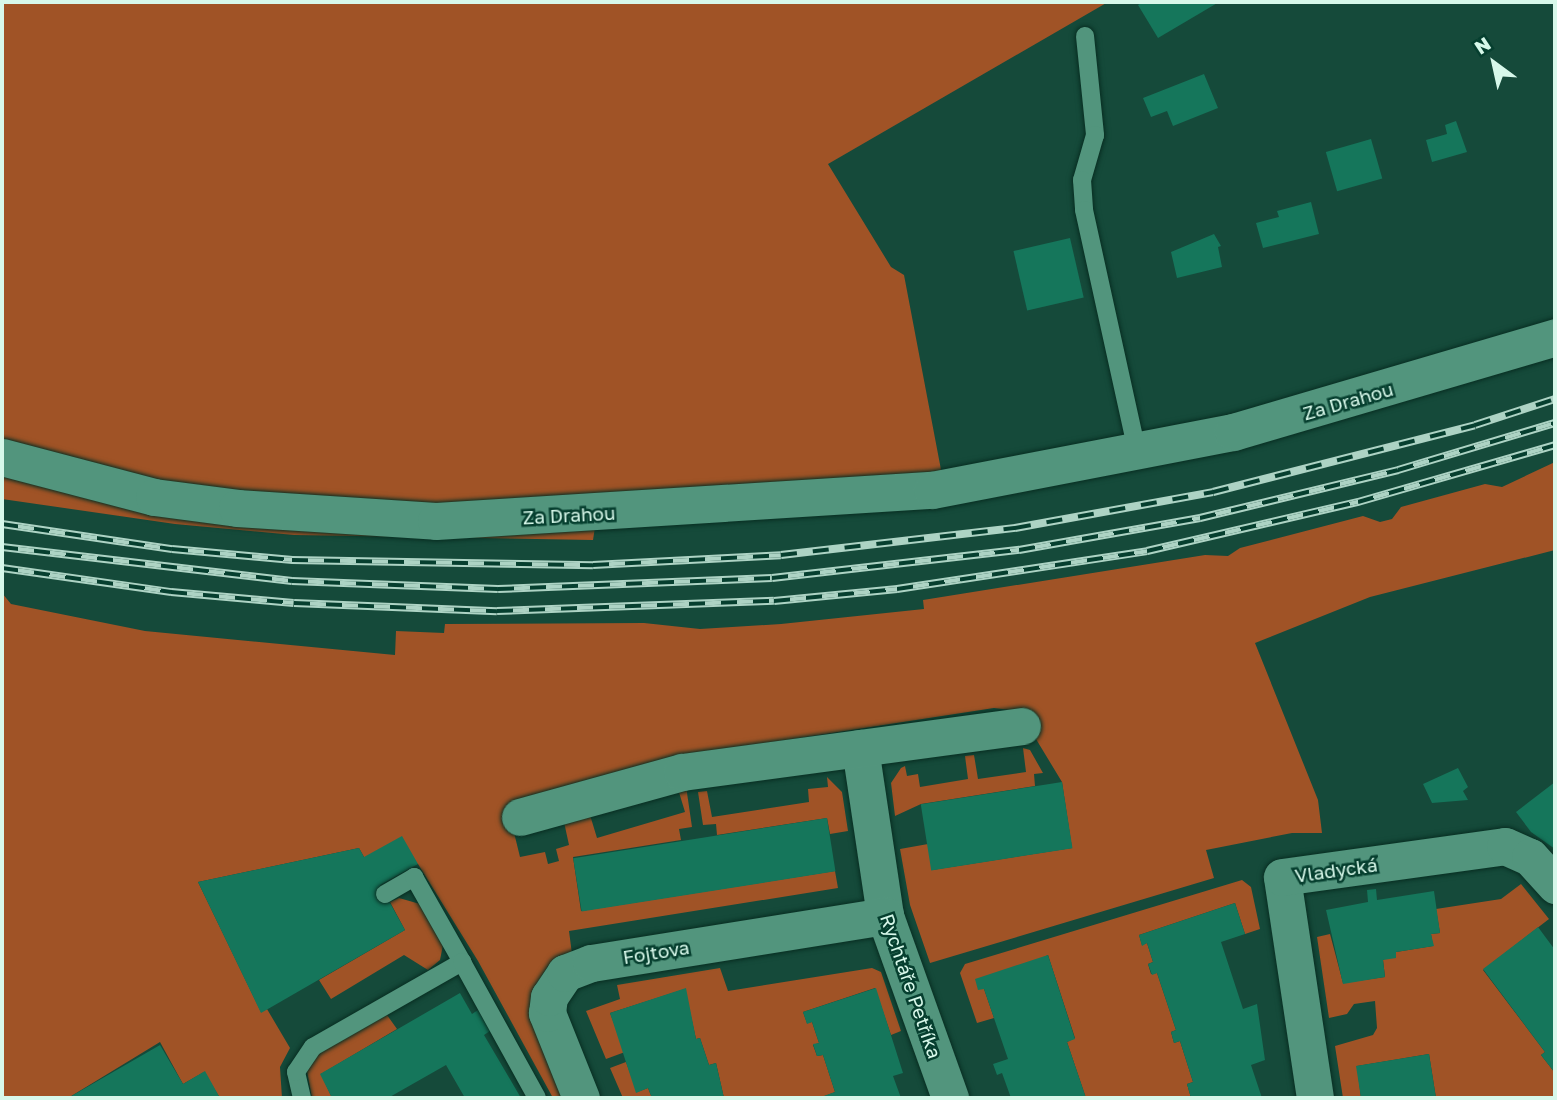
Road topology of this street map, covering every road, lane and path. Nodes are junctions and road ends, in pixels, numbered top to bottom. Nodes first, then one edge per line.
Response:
1 (1084, 36) dead end
2 (1555, 337) edge
3 (1138, 451) junction
4 (2, 457) edge
5 (1022, 726) dead end
6 (860, 748) junction
7 (520, 817) dead end
8 (1555, 885) edge
9 (385, 894) dead end
10 (885, 916) junction
11 (462, 962) junction
12 (302, 1098) edge
13 (537, 1098) edge
14 (581, 1098) edge
15 (950, 1098) edge
16 (1315, 1098) edge

1 - 3 lane
2 - 3 street, Za Drahou
3 - 4 street, Za Drahou
5 - 6 street
6 - 7 street
6 - 10 street, Rychtáře Petříka
8 - 16 street, Vladycká
9 - 11 lane
10 - 14 street, Fojtova
10 - 15 street, Rychtáře Petříka
11 - 12 lane
11 - 13 lane

